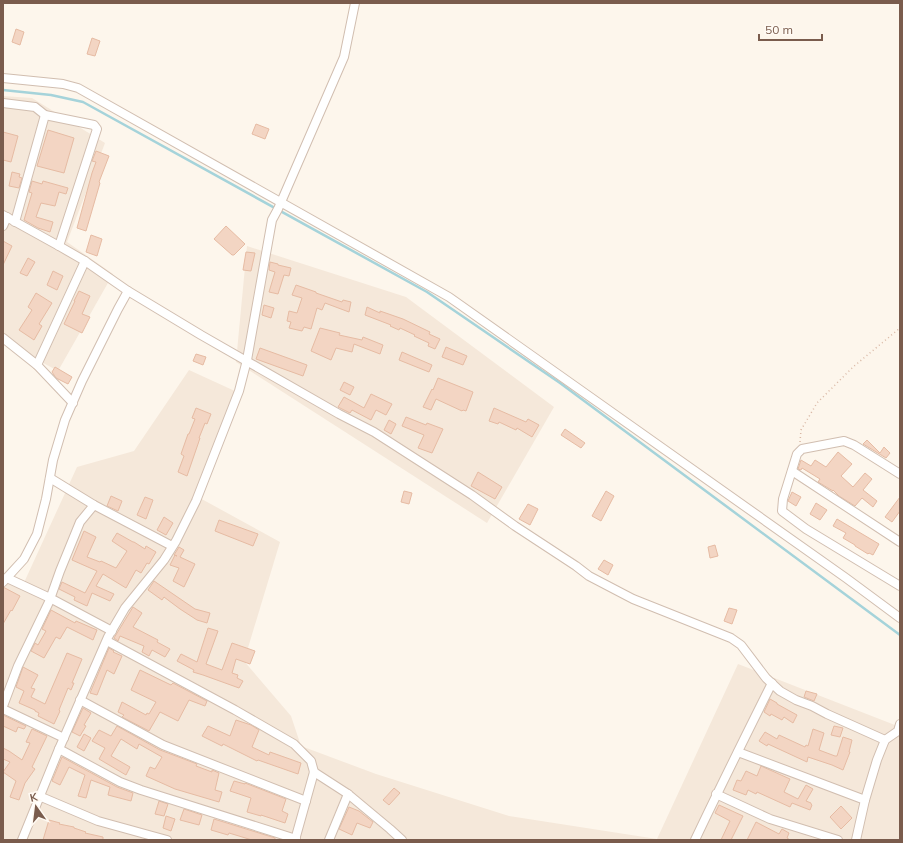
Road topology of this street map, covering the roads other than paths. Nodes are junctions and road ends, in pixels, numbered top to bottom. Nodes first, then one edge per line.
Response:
1 (355, 3) edge
2 (3, 78) edge
3 (3, 103) edge
4 (45, 114) junction
5 (279, 205) junction
6 (5, 216) edge
7 (15, 222) junction
8 (3, 226) edge
9 (59, 246) junction
10 (85, 261) junction
11 (128, 291) junction
12 (3, 338) edge
13 (247, 360) junction
14 (37, 365) junction
15 (73, 402) junction
16 (792, 471) junction
17 (900, 474) edge
18 (50, 478) junction
19 (94, 505) junction
20 (900, 542) edge
21 (172, 546) junction
22 (5, 580) edge
23 (900, 586) edge
24 (50, 598) junction
25 (900, 618) edge
26 (112, 631) junction
27 (107, 641) junction
28 (772, 683) junction
29 (80, 700) junction
30 (3, 708) edge
31 (900, 724) edge
32 (64, 738) junction
33 (885, 740) junction
34 (58, 749) junction
35 (738, 752) junction
36 (314, 772) junction
37 (348, 794) junction
38 (716, 794) junction
39 (39, 796) junction
40 (865, 800) junction
41 (306, 801) junction
42 (697, 839) edge
43 (22, 840) edge
44 (167, 840) edge
45 (296, 840) edge
46 (329, 840) edge
47 (402, 840) edge
48 (838, 840) edge
49 (856, 840) edge

1 - 5 street
2 - 5 street
3 - 4 street
4 - 7 street
4 - 9 street
5 - 13 street
5 - 25 street
6 - 7 street
6 - 8 street
7 - 9 street
9 - 10 street
10 - 11 street
10 - 14 street
11 - 13 street
11 - 15 street
12 - 14 street
13 - 21 street
13 - 28 street
14 - 15 street
15 - 18 street
16 - 17 street
16 - 20 street
16 - 23 street
18 - 19 street
18 - 22 street
19 - 21 street
19 - 24 street
21 - 26 street
22 - 24 street
24 - 26 street
24 - 30 street
26 - 27 street
27 - 29 street
27 - 36 street
28 - 33 street
28 - 35 street
29 - 32 street
29 - 41 street
30 - 32 street
31 - 33 street
32 - 34 street
33 - 40 street
34 - 39 street
34 - 45 street
35 - 38 street
35 - 40 street
36 - 37 street
36 - 41 street
37 - 46 street
37 - 47 street
38 - 42 street
38 - 48 street
39 - 43 street
39 - 44 street
40 - 49 street
41 - 45 street

